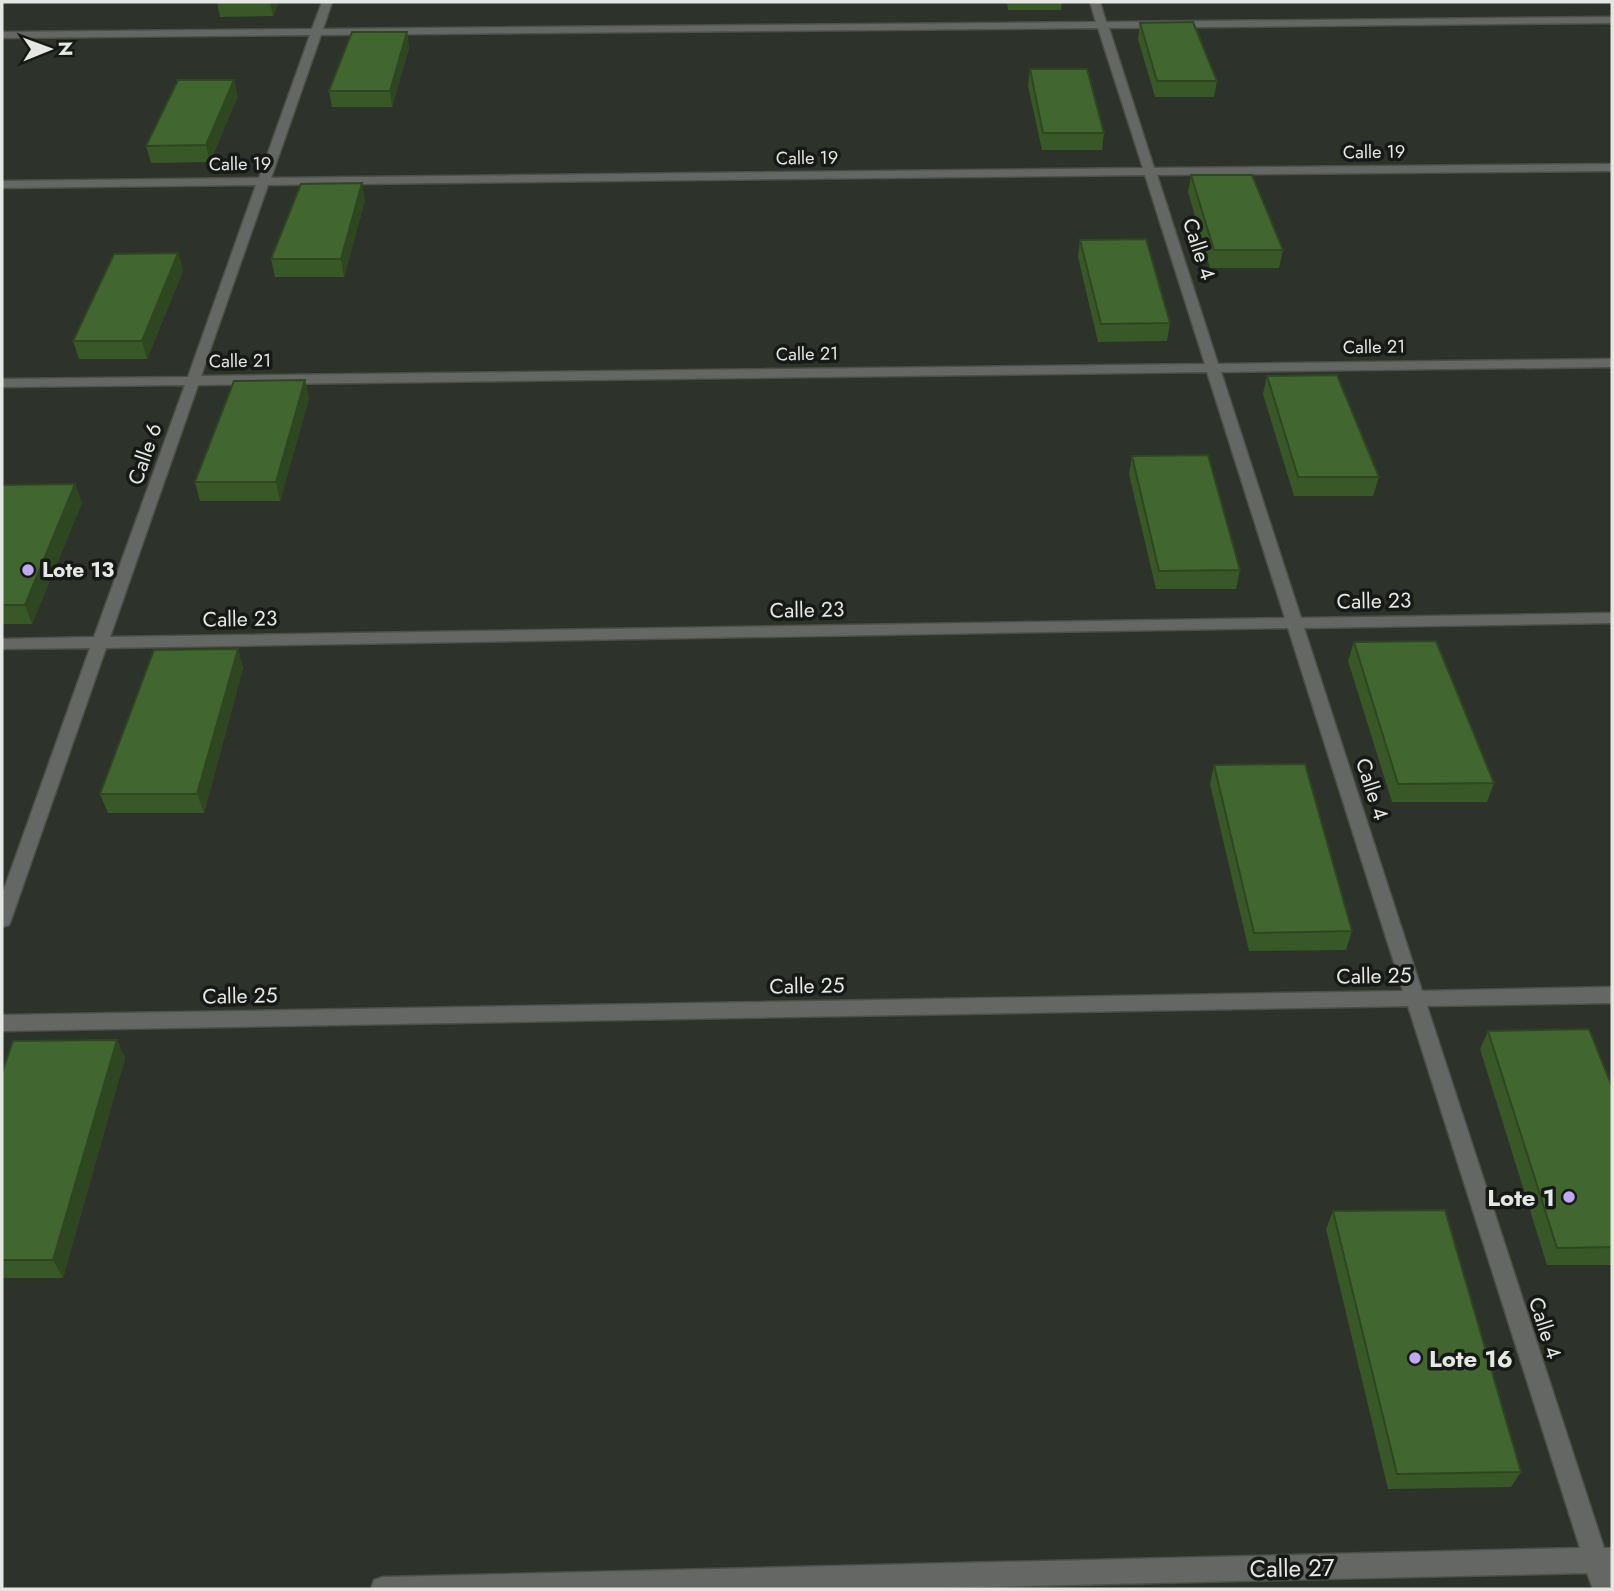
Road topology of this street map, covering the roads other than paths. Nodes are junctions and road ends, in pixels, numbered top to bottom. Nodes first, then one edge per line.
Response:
1 (327, 2) edge
2 (1095, 2) edge
3 (1612, 20) edge
4 (1103, 24) junction
5 (317, 32) junction
6 (2, 35) edge
7 (1612, 167) edge
8 (1150, 172) junction
9 (264, 181) junction
10 (2, 184) edge
11 (1612, 363) edge
12 (1213, 368) junction
13 (193, 381) junction
14 (2, 383) edge
15 (1612, 618) edge
16 (1295, 623) junction
17 (101, 642) junction
18 (2, 644) edge
19 (2, 920) edge
20 (1612, 995) edge
21 (1416, 998) junction
22 (2, 1023) edge
23 (1604, 1560) edge
24 (383, 1589) edge
25 (1605, 1589) edge

1 - 5 street, Calle 6
2 - 4 street, Calle 4
3 - 4 street
4 - 5 street
4 - 8 street, Calle 4
5 - 6 street
5 - 9 street, Calle 6
7 - 8 street, Calle 19
8 - 9 street, Calle 19
8 - 12 street, Calle 4
9 - 10 street, Calle 19
9 - 13 street, Calle 6
11 - 12 street, Calle 21
12 - 13 street, Calle 21
12 - 16 street, Calle 4
13 - 14 street, Calle 21
13 - 17 street, Calle 6
15 - 16 street, Calle 23
16 - 17 street, Calle 23
16 - 21 street, Calle 4
17 - 18 street, Calle 23
17 - 19 street, Calle 6
20 - 21 street, Calle 25
21 - 22 street, Calle 25
21 - 23 street, Calle 4
23 - 24 street, Calle 27
23 - 25 street, Calle 4

